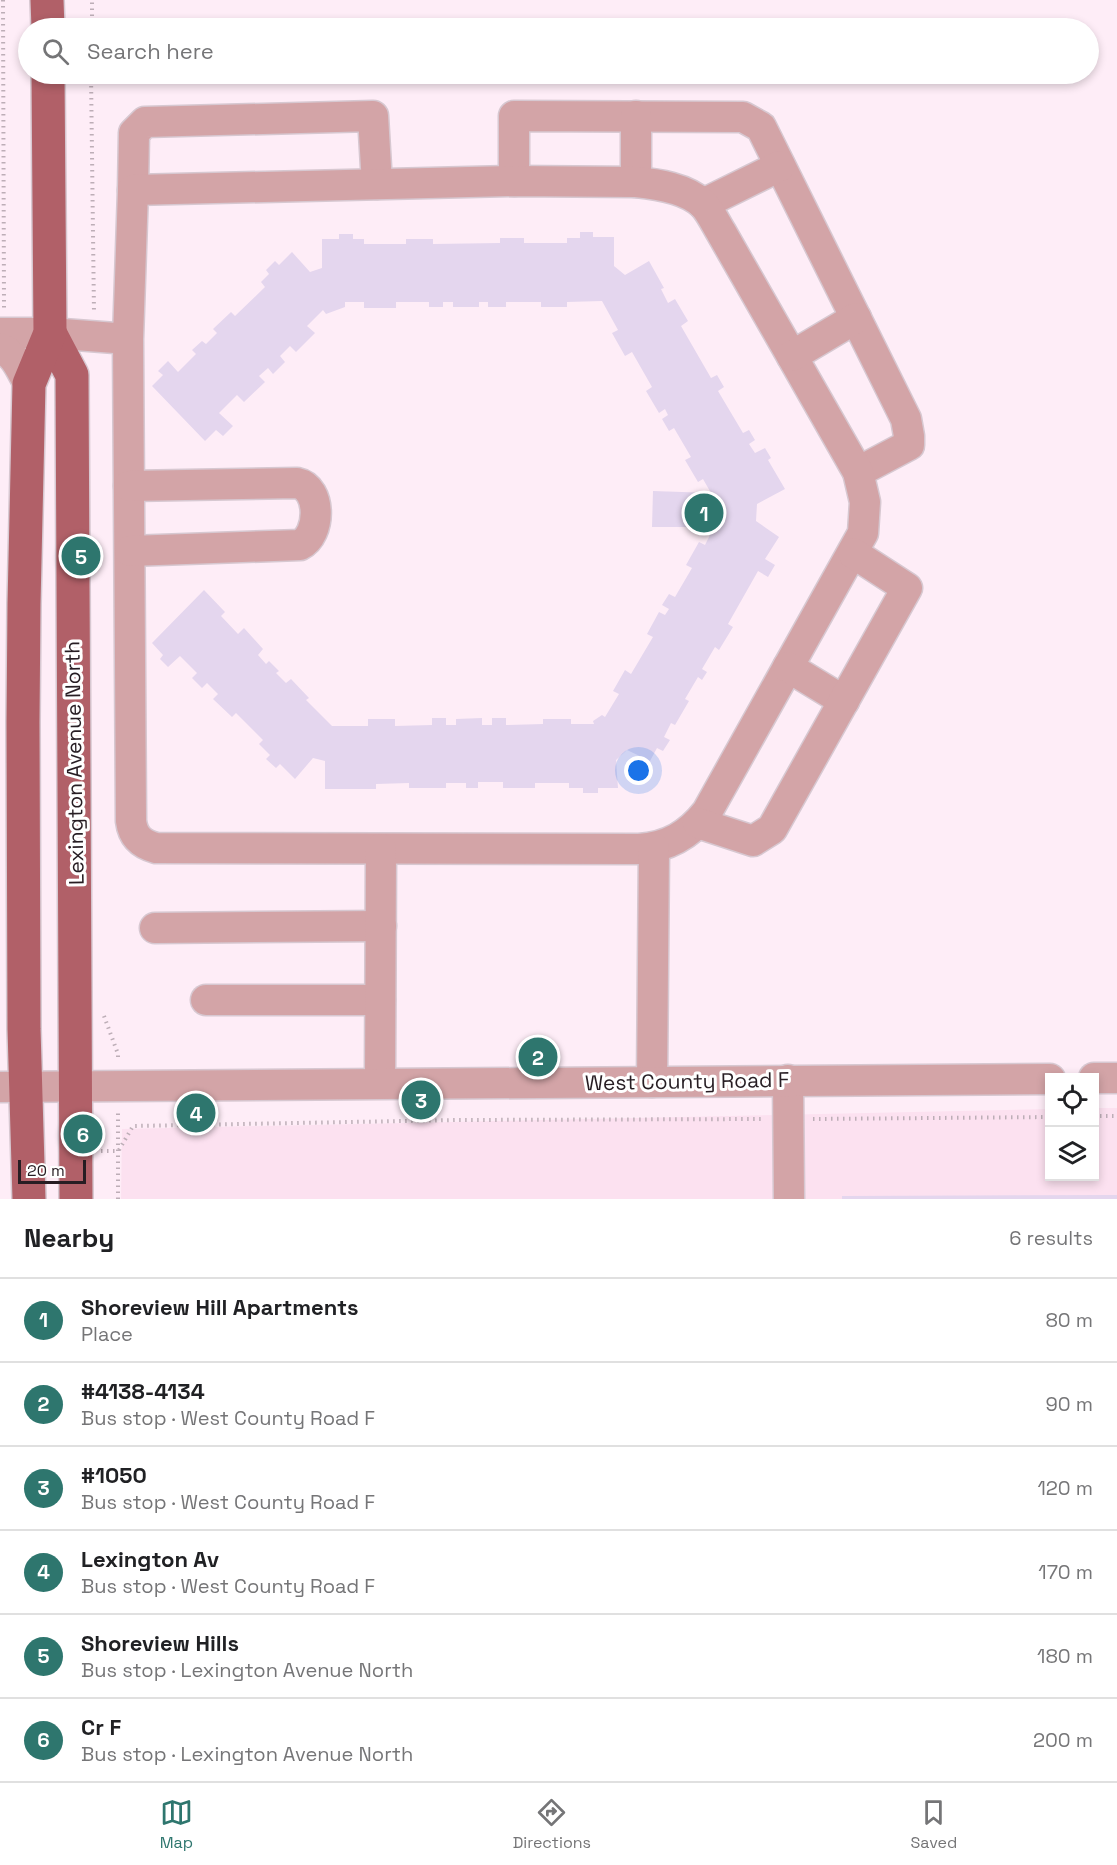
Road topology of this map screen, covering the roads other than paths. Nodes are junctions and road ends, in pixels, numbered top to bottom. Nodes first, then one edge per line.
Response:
1 (47, 0) edge
2 (48, 18) edge
3 (48, 84) edge
4 (636, 116) junction
5 (780, 166) junction
6 (514, 181) junction
7 (636, 182) junction
8 (376, 184) junction
9 (133, 190) junction
10 (703, 204) junction
11 (856, 318) junction
12 (2, 321) edge
13 (50, 333) junction
14 (128, 339) junction
15 (0, 348) edge
16 (792, 356) junction
17 (29, 384) junction
18 (858, 472) junction
19 (129, 486) junction
20 (130, 551) junction
21 (853, 553) junction
22 (788, 668) junction
23 (843, 701) junction
24 (698, 823) junction
25 (654, 848) junction
26 (381, 849) junction
27 (381, 926) junction
28 (155, 928) dead end
29 (206, 1000) dead end
30 (380, 1000) junction
31 (1045, 1078) edge
32 (1099, 1078) edge
33 (1117, 1078) edge
34 (789, 1080) junction
35 (652, 1082) junction
36 (380, 1083) junction
37 (76, 1086) junction
38 (13, 1087) edge
39 (29, 1199) edge
40 (76, 1199) edge
41 (789, 1199) edge

1 - 2 main road
3 - 13 main road, Lexington Avenue North
4 - 5 street
4 - 6 street
4 - 7 street
5 - 10 street
5 - 11 street
6 - 7 street
6 - 8 street
7 - 10 street
8 - 9 street
8 - 9 street
9 - 14 street
10 - 16 street
11 - 16 street
11 - 18 street
12 - 13 street
13 - 14 street
13 - 17 main road, Lexington Avenue North
13 - 37 main road, Lexington Avenue North
14 - 19 street
15 - 17 street
16 - 18 street
17 - 38 main road, Lexington Avenue North
18 - 21 street
19 - 20 street
19 - 20 street
20 - 26 street
21 - 22 street
21 - 23 street
22 - 23 street
22 - 24 street
23 - 24 street
24 - 25 street
25 - 26 street
25 - 35 street
26 - 27 street
27 - 28 street
27 - 30 street
29 - 30 street
30 - 36 street
31 - 34 street, West County Road F
32 - 33 street
34 - 35 street, West County Road F
34 - 41 street
35 - 36 street, West County Road F
36 - 37 street, West County Road F
37 - 38 street, West County Road F
37 - 40 main road, Lexington Avenue North
38 - 39 main road, Lexington Avenue North

